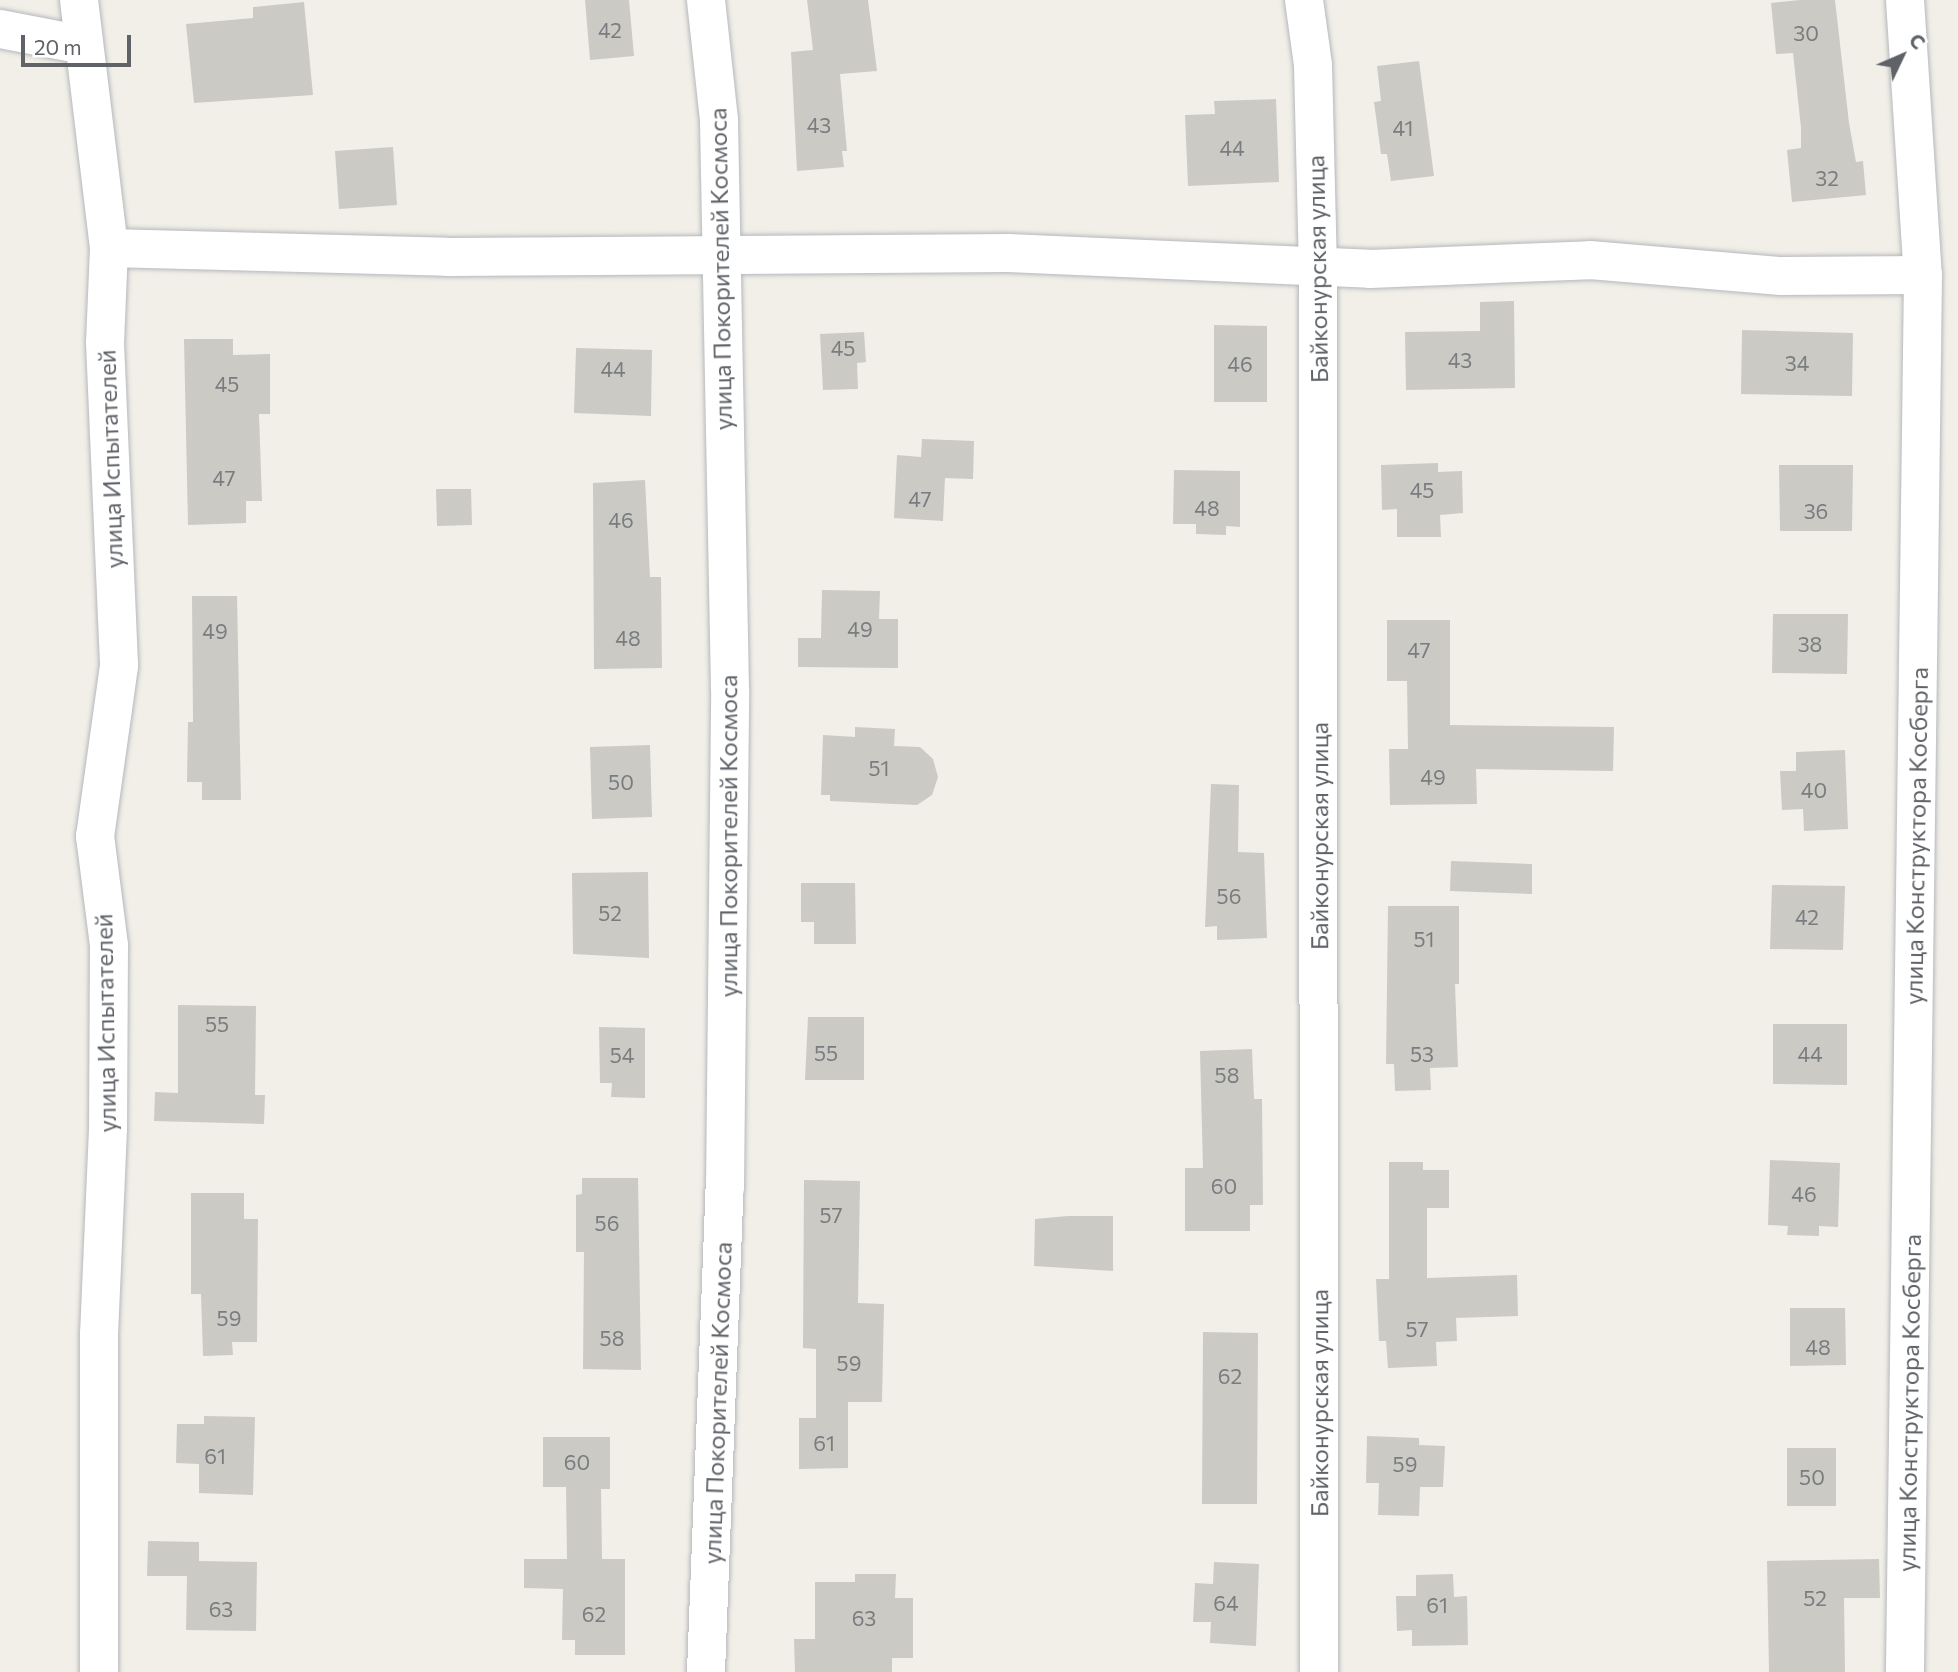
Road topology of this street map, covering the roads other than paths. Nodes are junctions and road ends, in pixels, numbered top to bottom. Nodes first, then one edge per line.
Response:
1 (79, 0) edge
2 (706, 0) edge
3 (1304, 0) edge
4 (1905, 0) edge
5 (0, 29) edge
6 (83, 45) junction
7 (109, 248) junction
8 (719, 255) junction
9 (1318, 267) junction
10 (1923, 275) junction
11 (99, 1672) edge
12 (706, 1672) edge
13 (1319, 1672) edge
14 (1905, 1672) edge

1 - 6 street, улица Испытателей
2 - 8 street, улица Покорителей Космоса
3 - 9 street, Байконурская улица
4 - 10 street, улица Конструктора Косберга
5 - 6 street
6 - 7 street, улица Испытателей
7 - 8 street
7 - 11 street, улица Испытателей
8 - 9 street
8 - 12 street, улица Покорителей Космоса
9 - 10 street
9 - 13 street, Байконурская улица
10 - 14 street, улица Конструктора Косберга

